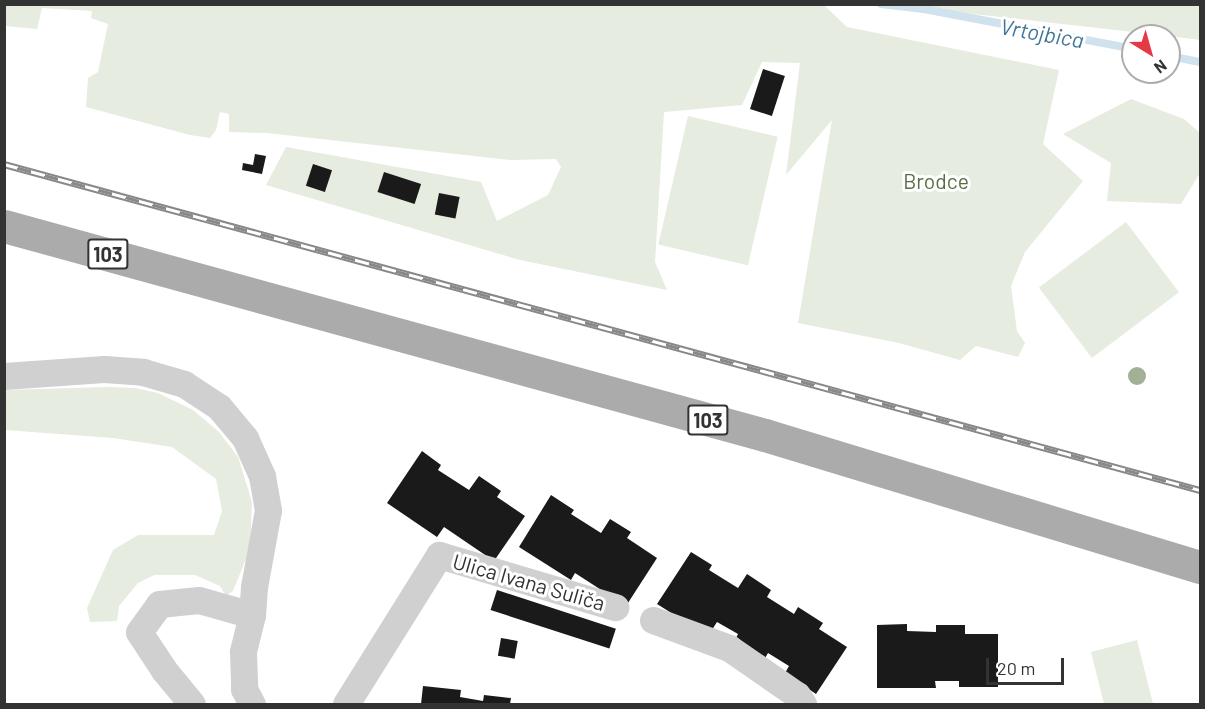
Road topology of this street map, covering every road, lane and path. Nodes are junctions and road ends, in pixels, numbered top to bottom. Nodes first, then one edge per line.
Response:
1 (4, 226) edge
2 (4, 376) edge
3 (1200, 567) edge
4 (615, 606) dead end
5 (252, 615) junction
6 (653, 620) dead end
7 (192, 705) edge
8 (252, 705) edge
9 (346, 705) edge
10 (803, 705) edge

1 - 3 main road, 103
2 - 5 street
4 - 9 street, Ulica Ivana Suliča
5 - 7 street
5 - 8 street
6 - 10 street

